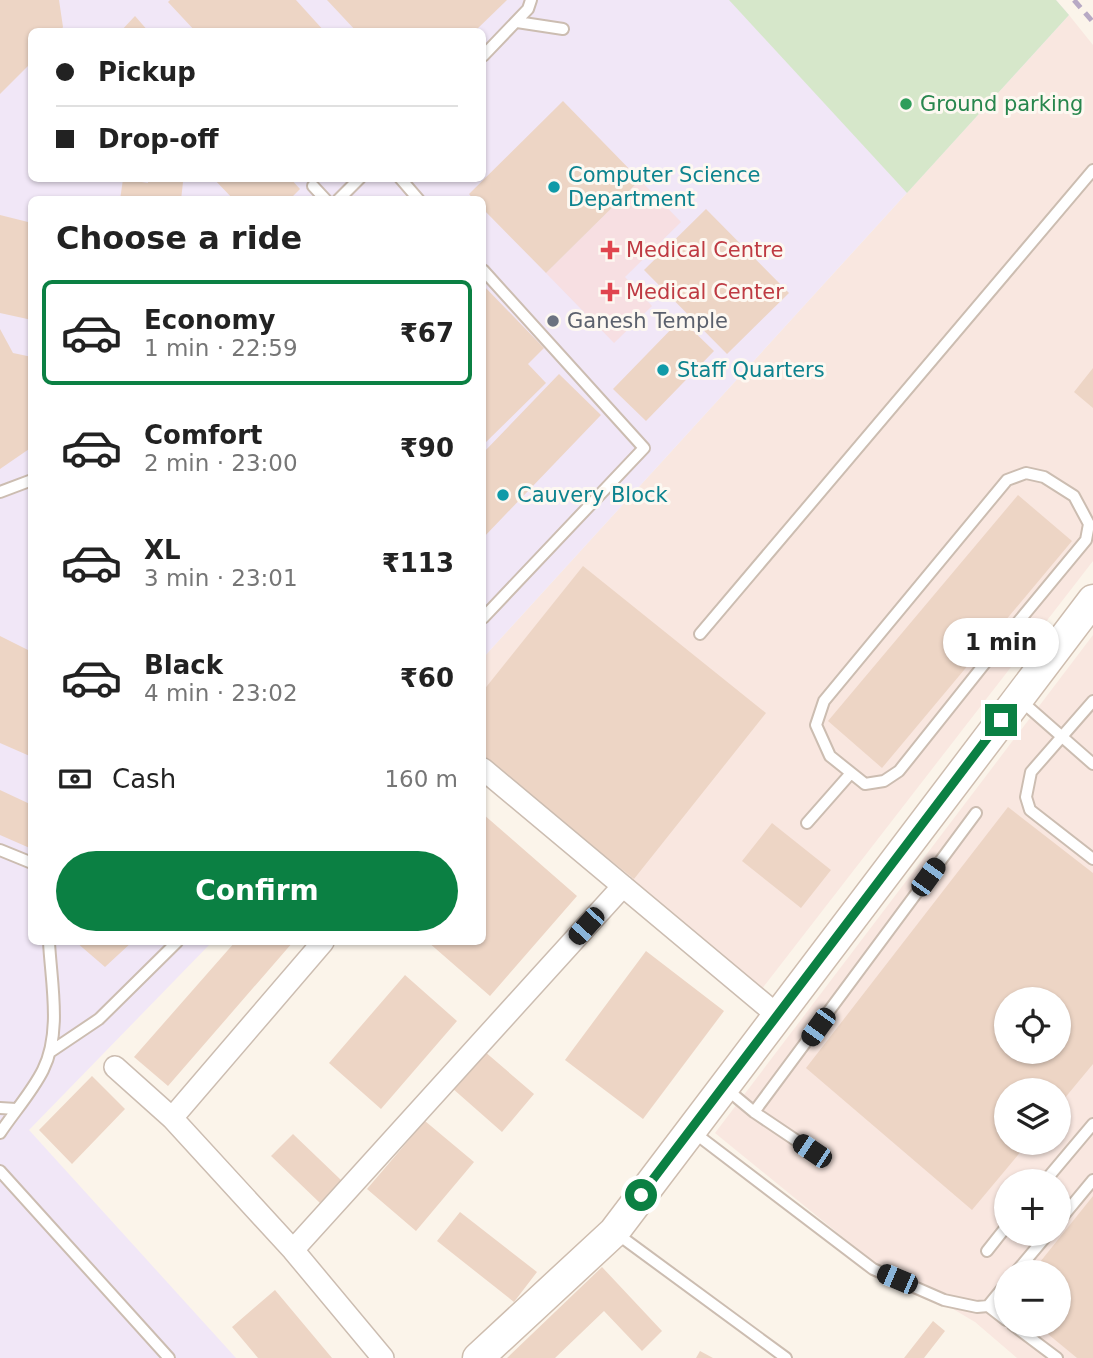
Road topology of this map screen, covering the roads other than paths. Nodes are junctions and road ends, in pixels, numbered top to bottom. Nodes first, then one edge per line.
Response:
1 (531, 0) edge
2 (517, 22) junction
3 (563, 29) dead end
4 (486, 53) edge
5 (1093, 170) edge
6 (356, 182) edge
7 (403, 182) edge
8 (313, 186) dead end
9 (322, 196) edge
10 (342, 196) edge
11 (416, 196) edge
12 (486, 273) edge
13 (28, 482) edge
14 (0, 492) edge
15 (1093, 600) edge
16 (486, 615) edge
17 (1009, 633) junction
18 (700, 634) dead end
19 (1046, 661) junction
20 (1017, 698) junction
21 (1093, 701) edge
22 (1061, 735) junction
23 (1093, 764) edge
24 (486, 772) edge
25 (851, 773) junction
26 (976, 813) dead end
27 (807, 823) dead end
28 (0, 850) edge
29 (1093, 859) edge
30 (28, 860) edge
31 (623, 886) junction
32 (49, 945) edge
33 (174, 945) edge
34 (320, 945) edge
35 (777, 1015) junction
36 (50, 1052) junction
37 (115, 1067) dead end
38 (723, 1087) junction
39 (0, 1108) edge
40 (16, 1109) junction
41 (754, 1112) junction
42 (172, 1118) junction
43 (1093, 1124) edge
44 (690, 1130) junction
45 (0, 1133) edge
46 (812, 1151) dead end
47 (1055, 1169) edge
48 (0, 1171) edge
49 (1093, 1180) edge
50 (1071, 1207) edge
51 (614, 1232) junction
52 (994, 1242) edge
53 (1038, 1246) edge
54 (293, 1250) junction
55 (987, 1251) dead end
56 (1026, 1260) edge
57 (994, 1299) edge
58 (988, 1306) junction
59 (994, 1311) edge
60 (1029, 1337) edge
61 (169, 1358) edge
62 (383, 1358) edge
63 (478, 1358) edge
64 (786, 1358) edge
65 (1057, 1358) edge

1 - 2 lane
2 - 3 lane
2 - 4 lane
5 - 18 lane
6 - 10 lane
7 - 11 lane
8 - 9 lane
12 - 16 lane
13 - 14 lane
15 - 19 street
17 - 19 lane
17 - 25 lane
17 - 25 lane
19 - 20 street
20 - 22 lane
20 - 35 street
21 - 22 lane
22 - 23 lane
22 - 29 lane
24 - 31 street
25 - 27 lane
26 - 41 lane
28 - 30 lane
31 - 35 street
31 - 54 street
32 - 36 lane
33 - 36 lane
34 - 42 street
35 - 38 street
36 - 40 lane
37 - 42 street
38 - 41 lane
38 - 44 street
39 - 40 lane
40 - 45 lane
41 - 46 lane
42 - 54 street
43 - 47 lane
44 - 51 street
44 - 58 lane
48 - 61 lane
49 - 50 lane
51 - 63 street
51 - 64 lane
52 - 55 lane
53 - 56 lane
54 - 62 street
57 - 58 lane
58 - 59 lane
60 - 65 lane

